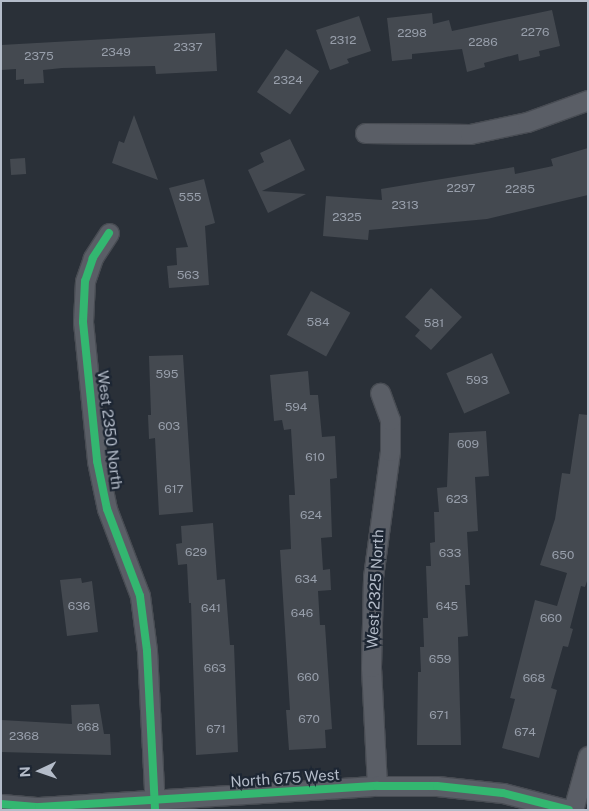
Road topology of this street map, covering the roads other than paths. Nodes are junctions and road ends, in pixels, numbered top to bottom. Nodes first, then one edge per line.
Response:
1 (588, 100) edge
2 (365, 133) dead end
3 (109, 233) dead end
4 (380, 393) dead end
5 (588, 756) edge
6 (377, 786) junction
7 (1, 804) edge
8 (154, 805) edge
9 (569, 810) edge
10 (573, 810) edge

1 - 2 street
3 - 8 street, West 2350 North
4 - 6 street, West 2325 North
5 - 10 street
6 - 8 street, North 675 West
6 - 9 street, North 675 West
7 - 8 street, North 675 West

